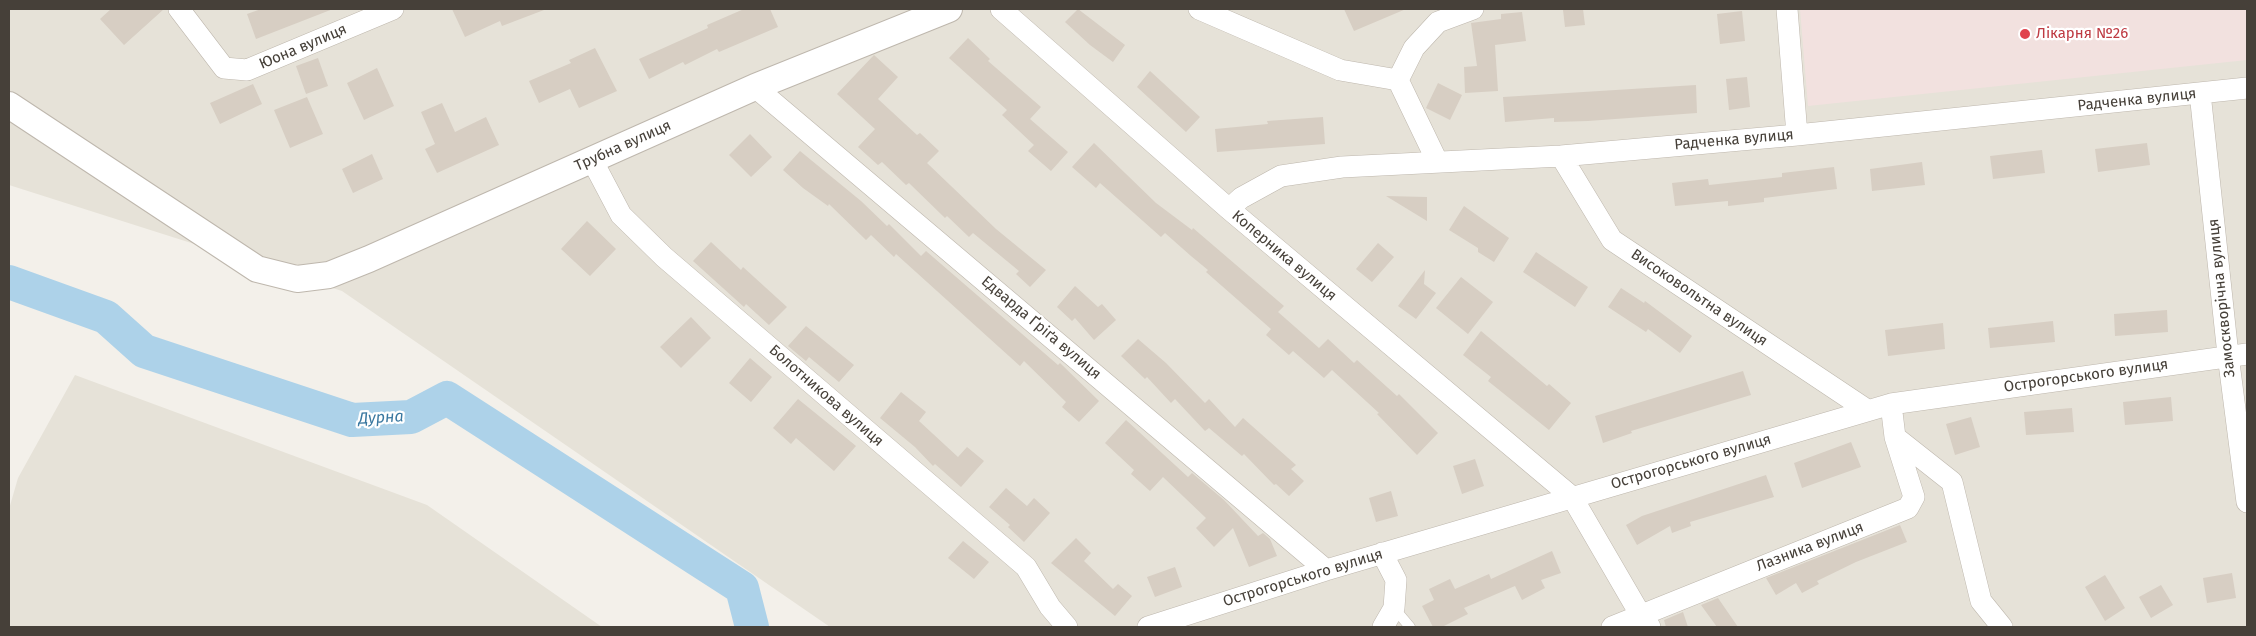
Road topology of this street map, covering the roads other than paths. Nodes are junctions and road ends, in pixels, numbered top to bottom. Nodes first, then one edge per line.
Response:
1 (179, 9) edge
2 (393, 9) edge
3 (949, 9) edge
4 (1001, 9) edge
5 (1199, 9) edge
6 (1473, 9) edge
7 (1787, 9) edge
8 (1398, 80) junction
9 (756, 87) junction
10 (2247, 88) edge
11 (2200, 93) junction
12 (9, 105) edge
13 (1797, 135) junction
14 (1561, 156) junction
15 (592, 160) junction
16 (1437, 161) junction
17 (1228, 209) junction
18 (2238, 355) edge
19 (1891, 404) junction
20 (1867, 410) junction
21 (1896, 437) junction
22 (1572, 497) junction
23 (2247, 502) edge
24 (1382, 553) junction
25 (1326, 570) junction
26 (1394, 608) junction
27 (1645, 621) edge
28 (1067, 627) edge
29 (1148, 627) edge
30 (1383, 627) edge
31 (1410, 627) edge
32 (1612, 627) edge
33 (2002, 627) edge

1 - 2 street, Юона вулиця
3 - 9 street, Трубна вулиця
4 - 17 street, Коперника вулиця
5 - 8 street
6 - 8 street
7 - 13 street
8 - 16 street
9 - 15 street, Трубна вулиця
9 - 25 street, Едварда Ґріґа вулиця
10 - 11 street, Радченка вулиця
11 - 13 street, Радченка вулиця
11 - 18 street, Замоскворічна вулиця
12 - 15 street, Трубна вулиця
13 - 14 street, Радченка вулиця
14 - 16 street, Радченка вулиця
14 - 20 street, Високовольтна вулиця
15 - 28 street, Болотникова вулиця
16 - 17 street, Радченка вулиця
17 - 22 street, Коперника вулиця
18 - 19 street, Острогорського вулиця
18 - 23 street, Замоскворічна вулиця
19 - 20 street, Острогорського вулиця
19 - 21 street, Лазника вулиця
20 - 22 street, Острогорського вулиця
21 - 27 street, Лазника вулиця
21 - 33 street
22 - 24 street, Острогорського вулиця
22 - 27 street, Коперника вулиця
24 - 25 street, Острогорського вулиця
24 - 26 street
25 - 29 street, Острогорського вулиця
26 - 30 street
26 - 31 lane
27 - 32 street, Лазника вулиця

